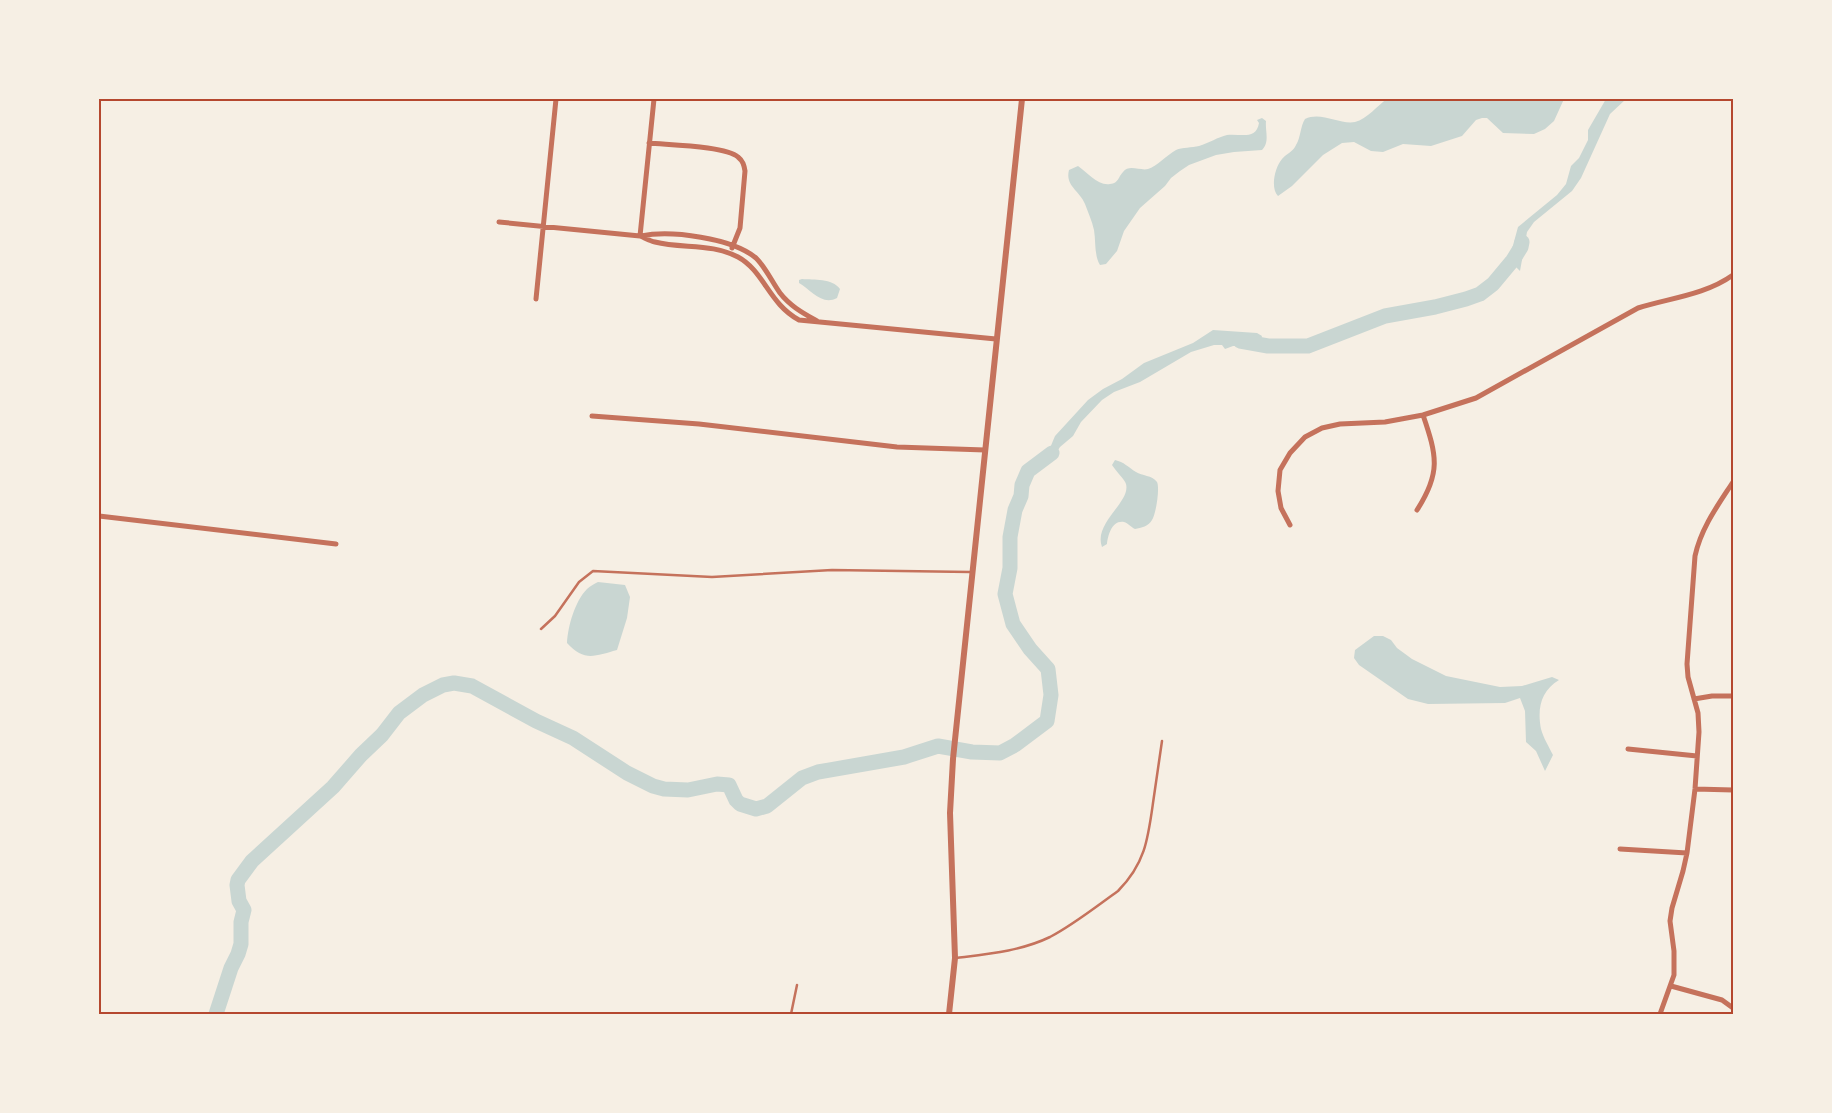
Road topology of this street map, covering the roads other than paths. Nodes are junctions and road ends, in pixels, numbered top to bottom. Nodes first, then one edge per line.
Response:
1 (556, 99) edge
2 (654, 99) edge
3 (1022, 99) edge
4 (649, 143) junction
5 (499, 222) dead end
6 (543, 227) junction
7 (640, 236) junction
8 (733, 245) junction
9 (730, 253) junction
10 (1733, 275) edge
11 (536, 299) dead end
12 (817, 321) junction
13 (996, 339) junction
14 (592, 416) dead end
15 (1423, 416) junction
16 (984, 450) junction
17 (1733, 482) edge
18 (1417, 510) dead end
19 (99, 516) edge
20 (1290, 525) dead end
21 (336, 544) dead end
22 (972, 572) junction
23 (541, 629) dead end
24 (1733, 696) edge
25 (1694, 699) junction
26 (1162, 742) dead end
27 (1628, 749) dead end
28 (1697, 756) junction
29 (1695, 789) junction
30 (1733, 790) edge
31 (1620, 849) dead end
32 (1687, 853) junction
33 (955, 958) junction
34 (797, 985) dead end
35 (1671, 986) junction
36 (1733, 1008) edge
37 (791, 1014) edge
38 (948, 1014) edge
39 (1660, 1014) edge

1 - 6 street
2 - 4 street
3 - 13 street
4 - 7 street
4 - 8 street
5 - 6 street
6 - 7 street
6 - 11 street
7 - 8 street
7 - 9 street
8 - 9 street
8 - 12 street
9 - 12 street
10 - 15 street
12 - 13 street
13 - 16 street
14 - 16 street
15 - 18 street
15 - 20 street
16 - 22 street
17 - 25 street
19 - 21 street
22 - 23 lane
22 - 33 street
24 - 25 street
25 - 28 street
26 - 33 lane
27 - 28 street
28 - 29 street
29 - 30 street
29 - 32 street
31 - 32 street
32 - 35 street
33 - 38 street
34 - 37 lane
35 - 36 street
35 - 39 street

